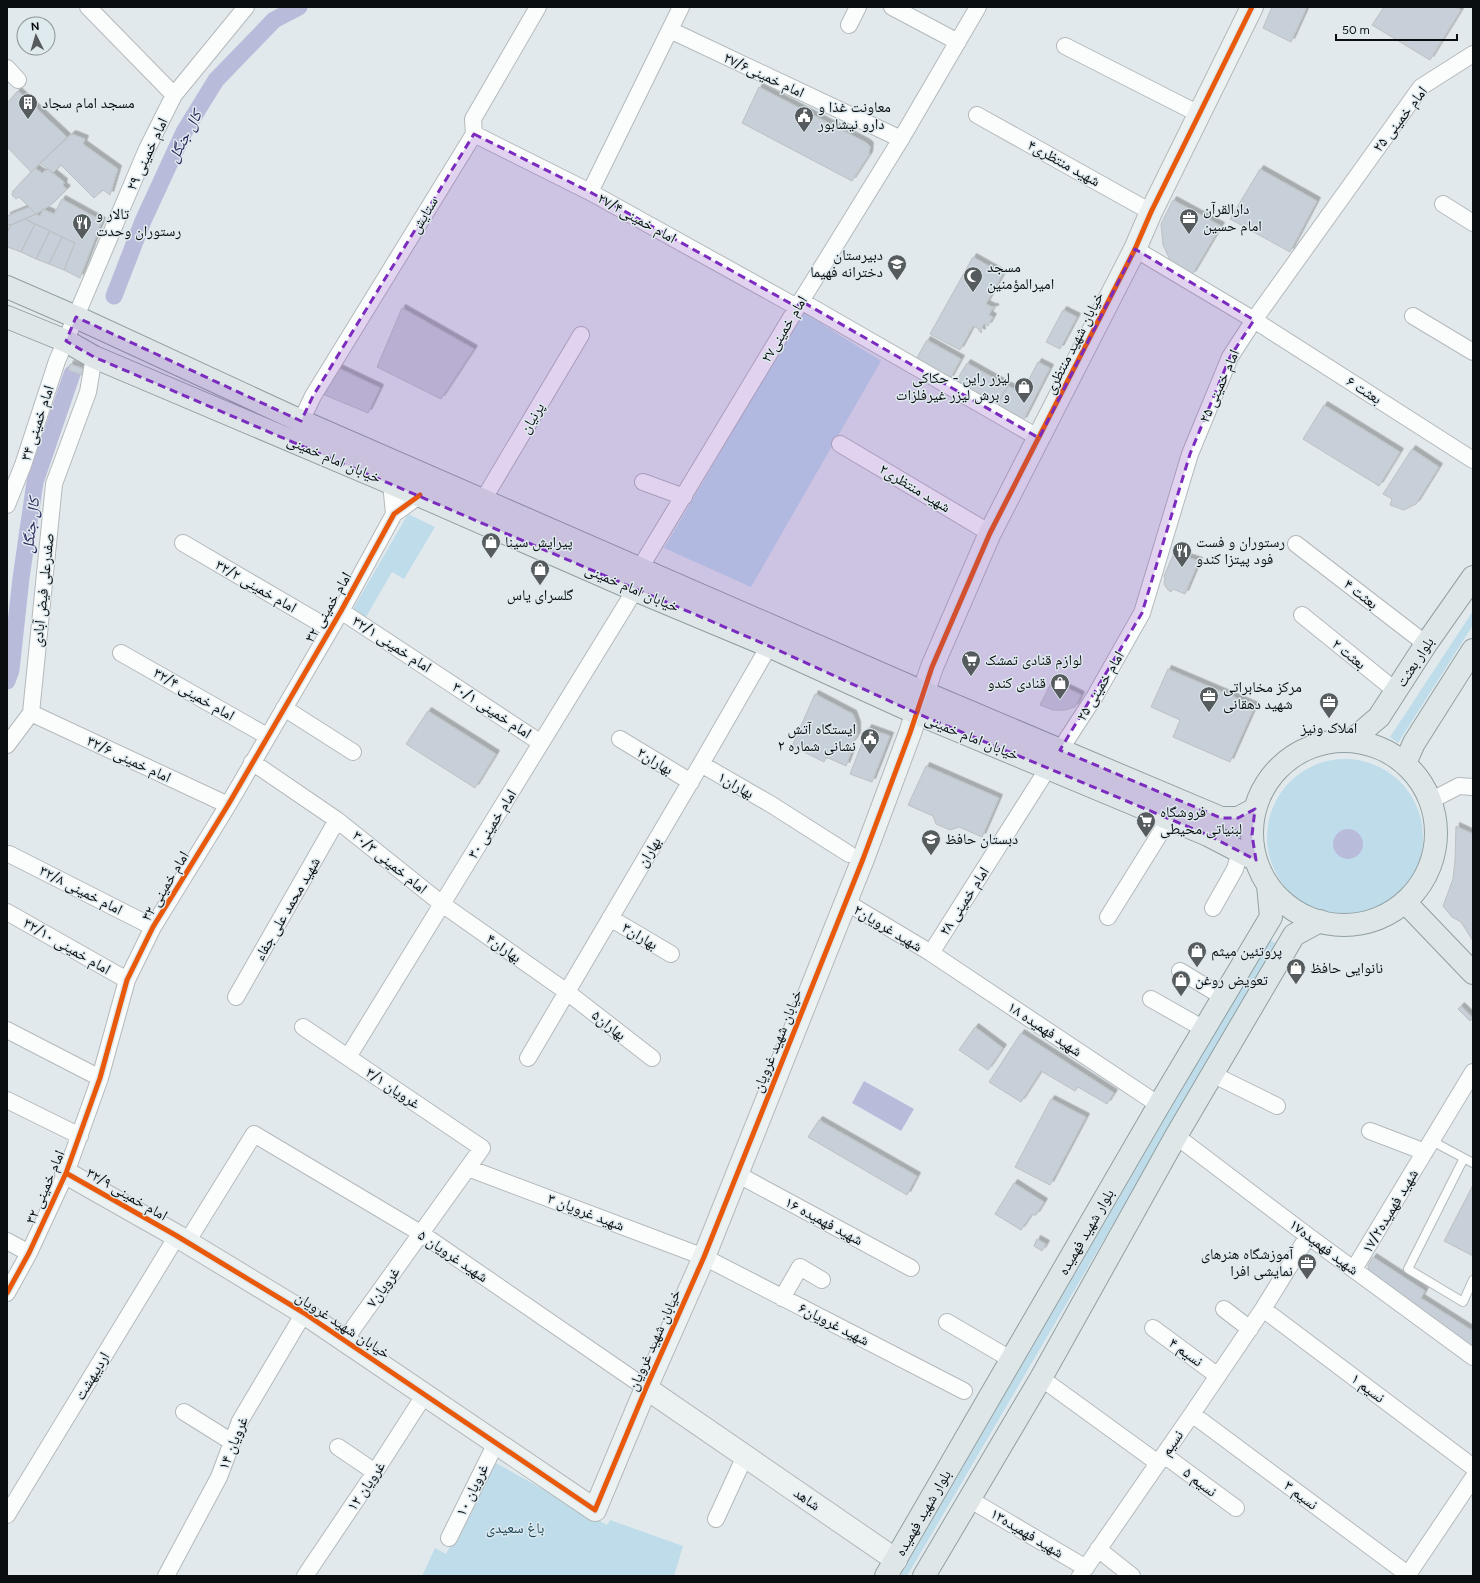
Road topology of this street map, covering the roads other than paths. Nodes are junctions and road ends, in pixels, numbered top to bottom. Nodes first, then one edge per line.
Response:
1 (88, 7) edge
2 (245, 7) edge
3 (538, 7) edge
4 (681, 7) edge
5 (858, 7) edge
6 (892, 7) edge
7 (978, 7) edge
8 (1252, 7) edge
9 (849, 25) dead end
10 (670, 30) junction
11 (958, 42) junction
12 (1065, 46) dead end
13 (1473, 54) edge
14 (7, 68) edge
15 (18, 80) dead end
16 (174, 95) junction
17 (1199, 114) junction
18 (977, 115) dead end
19 (474, 134) junction
20 (901, 139) junction
21 (590, 192) junction
22 (1443, 204) dead end
23 (1151, 212) junction
24 (1473, 224) edge
25 (1135, 249) junction
26 (7, 287) edge
27 (799, 304) junction
28 (1413, 316) dead end
29 (7, 317) edge
30 (76, 317) junction
31 (1254, 320) junction
32 (580, 335) dead end
33 (66, 341) junction
34 (1473, 352) edge
35 (94, 357) junction
36 (301, 421) junction
37 (1039, 438) junction
38 (840, 444) dead end
39 (1473, 460) edge
40 (643, 482) dead end
41 (391, 483) junction
42 (420, 495) junction
43 (684, 497) junction
44 (483, 500) junction
45 (7, 505) edge
46 (394, 514) junction
47 (990, 533) junction
48 (183, 543) dead end
49 (1296, 544) dead end
50 (640, 568) junction
51 (1473, 577) edge
52 (635, 590) junction
53 (341, 611) junction
54 (1302, 616) dead end
55 (330, 630) junction
56 (1426, 644) junction
57 (769, 646) junction
58 (1473, 650) edge
59 (121, 653) dead end
60 (443, 678) joint
61 (1396, 691) junction
62 (923, 692) junction
63 (284, 708) junction
64 (31, 713) junction
65 (916, 713) junction
66 (267, 736) junction
67 (620, 739) dead end
68 (1351, 741) junction
69 (541, 743) junction
70 (7, 745) edge
71 (1060, 750) junction
72 (353, 752) dead end
73 (252, 762) junction
74 (1405, 763) junction
75 (701, 764) junction
76 (1048, 768) junction
77 (691, 782) junction
78 (1473, 787) edge
79 (1430, 801) junction
80 (228, 805) junction
81 (1255, 810) junction
82 (1169, 819) junction
83 (337, 820) junction
84 (9, 854) dead end
85 (849, 854) dead end
86 (1248, 856) junction
87 (1268, 885) junction
88 (846, 902) junction
89 (1405, 902) junction
90 (442, 904) junction
91 (1213, 908) dead end
92 (7, 912) edge
93 (1108, 916) dead end
94 (610, 918) junction
95 (1320, 921) junction
96 (154, 927) junction
97 (931, 953) junction
98 (671, 954) dead end
99 (1180, 971) dead end
100 (1473, 973) edge
101 (127, 980) junction
102 (567, 992) junction
103 (236, 997) dead end
104 (1223, 997) junction
105 (1151, 999) dead end
106 (303, 1028) dead end
107 (1204, 1029) junction
108 (7, 1030) edge
109 (348, 1057) junction
110 (528, 1058) dead end
111 (652, 1058) dead end
112 (1473, 1072) edge
113 (1212, 1074) junction
114 (100, 1078) junction
115 (7, 1100) edge
116 (1159, 1105) junction
117 (1277, 1106) dead end
118 (1370, 1131) dead end
119 (254, 1134) joint
120 (80, 1136) junction
121 (1176, 1136) junction
122 (1428, 1146) junction
123 (482, 1148) joint
124 (1464, 1158) junction
125 (1473, 1164) edge
126 (468, 1168) junction
127 (66, 1173) junction
128 (737, 1174) junction
129 (422, 1234) junction
130 (1308, 1236) junction
131 (182, 1239) junction
132 (7, 1241) edge
133 (29, 1253) junction
134 (704, 1257) junction
135 (911, 1268) dead end
136 (1354, 1270) junction
137 (822, 1280) dead end
138 (1473, 1280) edge
139 (7, 1293) edge
140 (782, 1298) junction
141 (1224, 1309) dead end
142 (1263, 1309) junction
143 (304, 1313) junction
144 (947, 1322) dead end
145 (1153, 1328) dead end
146 (1250, 1329) junction
147 (344, 1341) junction
148 (1473, 1357) edge
149 (1012, 1360) junction
150 (1218, 1376) junction
151 (1041, 1378) junction
152 (646, 1388) junction
153 (964, 1391) dead end
154 (425, 1394) junction
155 (184, 1412) dead end
156 (1192, 1414) junction
157 (232, 1442) junction
158 (496, 1443) junction
159 (338, 1447) dead end
160 (744, 1456) junction
161 (1161, 1459) junction
162 (1473, 1467) edge
163 (375, 1472) junction
164 (1473, 1478) edge
165 (969, 1499) junction
166 (1236, 1508) dead end
167 (7, 1515) edge
168 (716, 1519) dead end
169 (449, 1538) dead end
170 (1098, 1549) junction
171 (891, 1568) edge
172 (1083, 1572) edge
173 (166, 1576) edge
174 (305, 1576) edge
175 (924, 1576) edge
176 (1132, 1576) edge
177 (1408, 1576) edge

1 - 16 street
2 - 16 street, امام خمینی ۲۹
3 - 19 street, ستایش
4 - 10 street
5 - 9 street
6 - 11 street
7 - 11 street, امام خمینی۲۷
8 - 17 street, خیابان شهید منتظری
10 - 20 street, امام خمینی۲۷/۶
10 - 21 street
11 - 20 street, امام خمینی۲۷
12 - 17 street
13 - 31 street, امام خمینی ۲۵
14 - 15 street
16 - 30 street, امام خمینی ۲۹
17 - 23 street, خیابان شهید منتظری
18 - 23 street, شهید منتظری۴
19 - 21 street, امام خمینی۲۷/۴
19 - 36 street, ستایش
20 - 27 street, امام خمینی۲۷
21 - 27 street, امام خمینی۲۷/۴
22 - 24 street
23 - 25 street, خیابان شهید منتظری
25 - 31 street, بعثت ۶
25 - 37 street, خیابان شهید منتظری
26 - 30 main road, خیابان امام خمینی
27 - 37 street, امام خمینی۲۷/۴
27 - 43 street, امام خمینی۲۷
28 - 34 street
29 - 33 main road, خیابان امام خمینی
30 - 33 street, امام خمینی ۲۹
30 - 36 main road, خیابان امام خمینی
31 - 39 street, بعثت ۶
31 - 71 street, امام خمینی ۲۵
32 - 44 street, پرنیان
33 - 35 main road, خیابان امام خمینی
33 - 45 street, امام خمینی ۳۴
35 - 41 main road, خیابان امام خمینی
35 - 64 street, صفدرعلی فیض آبادی
36 - 44 main road, خیابان امام خمینی
37 - 47 street, خیابان شهید منتظری
38 - 47 street, شهید منتظری۲
40 - 43 street
41 - 42 main road, خیابان امام خمینی
41 - 46 street
42 - 46 street
42 - 52 main road, خیابان امام خمینی
43 - 50 street, امام خمینی۲۷
44 - 50 main road, خیابان امام خمینی
46 - 53 street, امام خمینی ۳۲
47 - 62 street, خیابان شهید منتظری
48 - 55 street, امام خمینی ۳۲/۲
49 - 56 street, بعثت ۴
50 - 62 main road, خیابان امام خمینی
51 - 56 main road, بلوار بعثت
52 - 57 main road, خیابان امام خمینی
52 - 69 street, امام خمینی ۳۰
53 - 55 street, امام خمینی ۳۲
53 - 60 street, امام خمینی ۳۲/۱
54 - 61 street, بعثت ۲
55 - 63 street, امام خمینی ۳۲
56 - 61 main road, بلوار بعثت
57 - 65 main road, خیابان امام خمینی
57 - 75 street, بهاران
58 - 74 main road
59 - 66 street, امام خمینی ۳۲/۴
60 - 69 street, امام خمینی ۳۰/۱
61 - 68 main road, بلوار بعثت
62 - 65 street, خیابان شهید منتظری
62 - 71 main road, خیابان امام خمینی
63 - 66 street, امام خمینی ۳۲
63 - 72 street
64 - 70 street
64 - 80 street, امام خمینی ۳۲/۶
65 - 76 main road, خیابان امام خمینی
65 - 88 street, خیابان شهید غرویان
66 - 73 street, امام خمینی ۳۲
67 - 77 street, بهاران۲
68 - 74 main road
68 - 81 main road
69 - 90 street, امام خمینی ۳۰
71 - 81 main road, خیابان امام خمینی
73 - 80 street, امام خمینی ۳۲
73 - 83 street, امام خمینی ۳۰/۳
74 - 79 main road
75 - 77 street, بهاران
75 - 85 street, بهاران۱
76 - 82 main road, خیابان امام خمینی
76 - 97 street, امام خمینی ۲۸
77 - 94 street, بهاران
78 - 79 street
79 - 89 main road
80 - 96 street, امام خمینی ۳۲
81 - 86 main road
82 - 86 main road, خیابان امام خمینی
82 - 93 street
83 - 90 street, امام خمینی ۳۰/۳
83 - 103 street, شهید محمد علی جفاء
84 - 96 street, امام خمینی ۳۲/۸
86 - 87 main road
86 - 91 street
87 - 95 main road
87 - 104 main road, بلوار شهید فهمیده
88 - 97 street, شهید غرویان۲
88 - 128 street, خیابان شهید غرویان
89 - 95 main road
89 - 100 main road
90 - 102 street, بهاران۴
90 - 109 street, امام خمینی ۳۰
92 - 101 street, امام خمینی ۳۲/۱۰
94 - 98 street, بهاران۳
94 - 102 street, بهاران
95 - 113 main road, بلوار شهید فهمیده
96 - 101 street, امام خمینی ۳۲
97 - 116 street, شهید فهمیده ۱۸
99 - 104 street
101 - 114 street, امام خمینی ۳۲
102 - 110 street, بهاران
102 - 111 street, بهاران۵
104 - 107 main road, بلوار شهید فهمیده
105 - 107 street
106 - 109 street, غرویان ۳/۱
107 - 116 main road, بلوار شهید فهمیده
108 - 114 street
109 - 123 street, غرویان ۳/۱
112 - 122 street, شهید فهمیده۱۷/۲
113 - 117 street
113 - 121 main road, بلوار شهید فهمیده
114 - 120 street, امام خمینی ۳۲
115 - 120 street
116 - 149 main road, بلوار شهید فهمیده
118 - 122 street
119 - 129 street, شهید غرویان ۵
119 - 131 street, اردیبهشت
120 - 127 street, امام خمینی ۳۲
121 - 130 street, شهید فهمیده۱۷
121 - 151 main road, بلوار شهید فهمیده
122 - 124 lane
122 - 136 street, شهید فهمیده۱۷/۲
123 - 126 street, غرویان۷
124 - 125 lane
124 - 138 lane
126 - 129 street, غرویان۷
126 - 134 street, شهید غرویان ۳
127 - 131 street, امام خمینی ۳۲/۹
127 - 133 street, امام خمینی ۳۲
128 - 134 street, خیابان شهید غرویان
128 - 135 street, شهید فهمیده ۱۶
129 - 147 street, غرویان۷
129 - 152 street, شهید غرویان ۵
130 - 136 street, شهید فهمیده۱۷
130 - 142 street, نسیم
131 - 143 street, خیابان شهید غرویان
131 - 167 street, اردیبهشت
132 - 133 street
133 - 139 street, امام خمینی ۳۲
134 - 140 street, شهید غرویان۶
134 - 152 street, خیابان شهید غرویان
136 - 148 street, شهید فهمیده۱۷
137 - 140 street
140 - 153 street, شهید غرویان۶
141 - 146 street
142 - 146 street, نسیم
142 - 162 street, نسیم ۱
143 - 147 street, خیابان شهید غرویان
143 - 157 street, غرویان ۱۴
144 - 149 street
145 - 150 street, نسیم ۴
146 - 150 street, نسیم
147 - 154 street, خیابان شهید غرویان
149 - 171 main road, بلوار شهید فهمیده
150 - 156 street, نسیم
151 - 161 street, نسیم ۵
151 - 165 main road, بلوار شهید فهمیده
152 - 158 street, خیابان شهید غرویان
152 - 160 street, شاهد
154 - 158 street, خیابان شهید غرویان
154 - 163 street, غرویان ۱۲
155 - 157 street
156 - 161 street, نسیم
156 - 177 street, نسیم ۳
157 - 173 street, غرویان ۱۴
158 - 169 street, غرویان ۱۰
159 - 163 street
160 - 168 street
160 - 171 street, شاهد
161 - 166 street, نسیم ۵
161 - 170 street, نسیم
163 - 174 street, غرویان ۱۲
164 - 177 street
165 - 172 street, شهید فهمیده۱۳
165 - 175 main road, بلوار شهید فهمیده
170 - 172 street, نسیم
170 - 176 street

